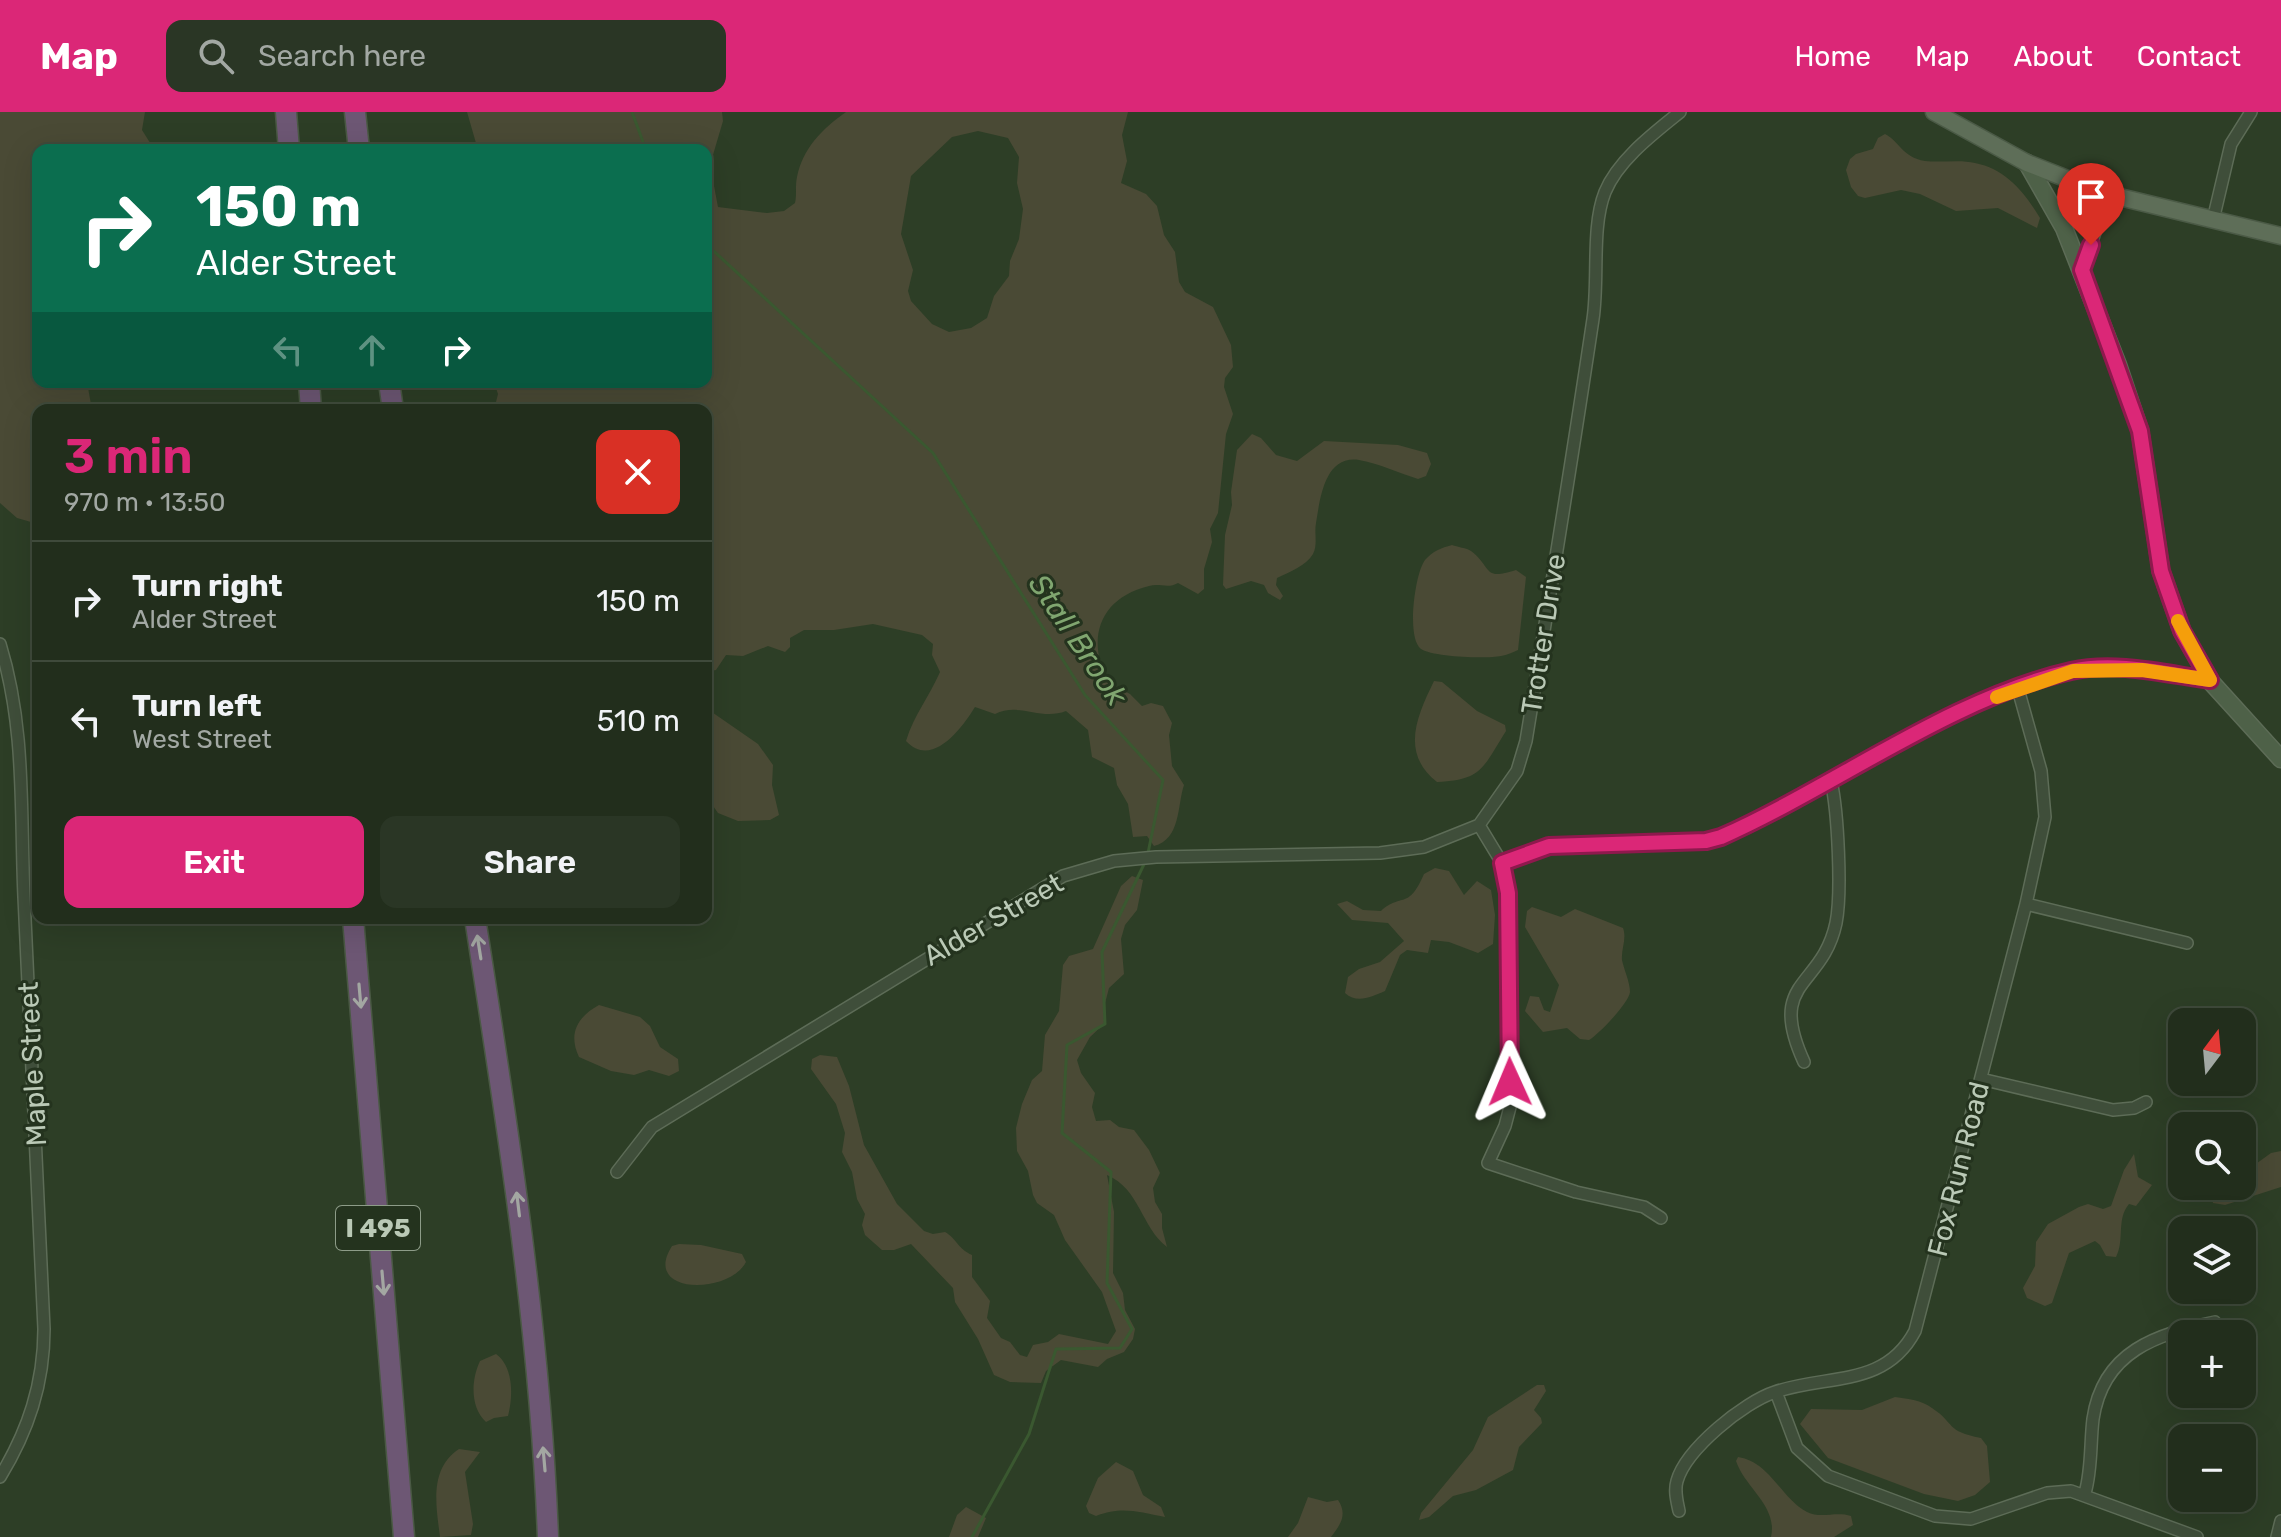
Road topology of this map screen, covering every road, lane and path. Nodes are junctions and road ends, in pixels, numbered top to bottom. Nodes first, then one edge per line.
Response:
1 (286, 112) edge
2 (355, 112) edge
3 (1680, 112) edge
4 (1934, 112) edge
5 (2251, 112) edge
6 (289, 144) edge
7 (358, 144) edge
8 (2027, 163) junction
9 (2108, 195) junction
10 (2213, 220) junction
11 (2281, 236) edge
12 (2082, 270) junction
13 (0, 644) edge
14 (2210, 680) junction
15 (2018, 689) junction
16 (2281, 759) edge
17 (1831, 781) junction
18 (1479, 825) junction
19 (1502, 863) junction
20 (2026, 904) junction
21 (353, 924) edge
22 (476, 924) edge
23 (2187, 943) dead end
24 (1804, 1062) dead end
25 (1981, 1079) junction
26 (2146, 1102) dead end
27 (617, 1172) dead end
28 (1661, 1218) dead end
29 (2168, 1335) edge
30 (1776, 1392) junction
31 (0, 1477) edge
32 (2085, 1493) junction
33 (1679, 1511) dead end
34 (2281, 1521) edge
35 (404, 1537) edge
36 (548, 1537) edge
37 (2197, 1537) edge
38 (2277, 1537) edge

1 - 6 highway
2 - 7 highway
3 - 18 street, Trotter Drive
4 - 8 main road
5 - 10 street
8 - 9 main road
8 - 12 street
9 - 10 main road
9 - 12 street
10 - 11 main road
12 - 14 street
13 - 31 street, Maple Street
14 - 15 street
14 - 16 street
15 - 17 street
15 - 20 street, Fox Run Road
17 - 19 street
17 - 24 street
18 - 19 street
18 - 27 street, Alder Street
19 - 28 street
20 - 23 street
20 - 25 street, Fox Run Road
21 -> 35 highway, I 495
36 -> 22 highway
25 - 26 street
25 - 30 street, Fox Run Road
29 - 32 street
30 - 32 street
30 - 33 street, Fox Run Road
32 - 37 street
34 - 38 street

